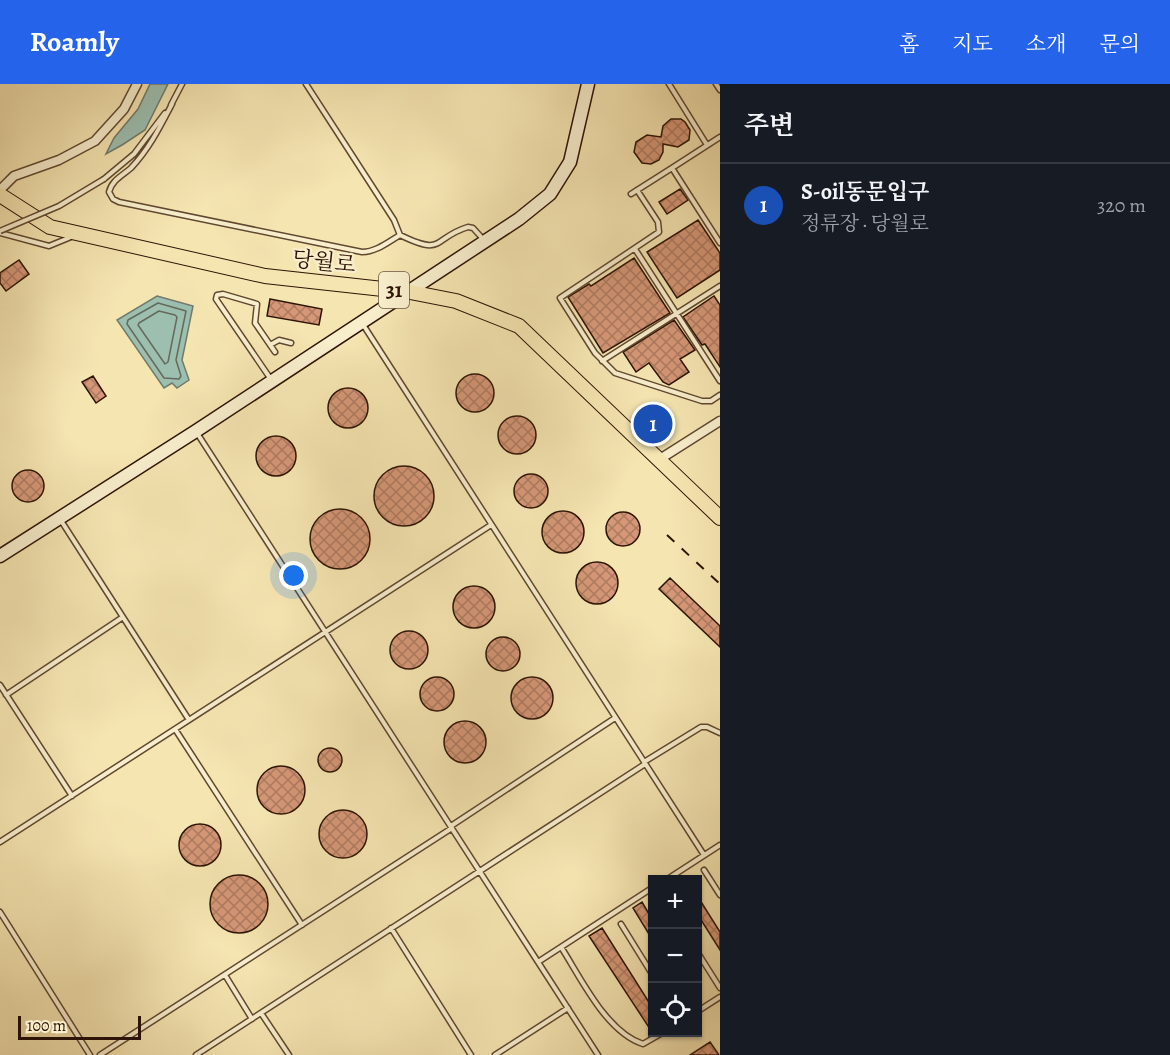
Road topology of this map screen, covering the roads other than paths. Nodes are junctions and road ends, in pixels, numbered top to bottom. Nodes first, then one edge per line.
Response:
1 (137, 84) edge
2 (182, 84) edge
3 (306, 84) edge
4 (588, 84) edge
5 (669, 84) edge
6 (716, 84) edge
7 (720, 90) edge
8 (172, 104) junction
9 (720, 137) edge
10 (707, 144) junction
11 (672, 168) junction
12 (0, 190) edge
13 (637, 190) junction
14 (631, 194) dead end
15 (0, 195) edge
16 (0, 232) edge
17 (82, 234) junction
18 (400, 236) junction
19 (486, 242) junction
20 (720, 243) edge
21 (635, 249) junction
22 (720, 286) edge
23 (410, 292) junction
24 (677, 314) junction
25 (362, 323) junction
26 (291, 343) dead end
27 (270, 345) junction
28 (275, 352) dead end
29 (602, 361) junction
30 (272, 381) junction
31 (720, 381) edge
32 (720, 395) edge
33 (720, 422) edge
34 (196, 431) junction
35 (660, 459) junction
36 (720, 518) edge
37 (59, 519) junction
38 (491, 525) junction
39 (0, 556) edge
40 (123, 617) junction
41 (326, 632) junction
42 (0, 686) edge
43 (6, 695) junction
44 (615, 718) junction
45 (189, 720) junction
46 (175, 729) junction
47 (720, 733) edge
48 (644, 763) junction
49 (72, 795) junction
50 (451, 827) junction
51 (0, 842) edge
52 (720, 845) edge
53 (704, 855) junction
54 (704, 870) dead end
55 (479, 871) junction
56 (672, 875) edge
57 (648, 891) edge
58 (720, 895) edge
59 (0, 912) edge
60 (621, 924) dead end
61 (302, 925) junction
62 (391, 928) junction
63 (561, 947) junction
64 (702, 960) edge
65 (538, 962) junction
66 (648, 968) edge
67 (225, 975) junction
68 (720, 988) edge
69 (720, 997) edge
70 (568, 1008) junction
71 (702, 1008) edge
72 (261, 1013) junction
73 (252, 1019) junction
74 (655, 1037) edge
75 (90, 1055) edge
76 (100, 1055) edge
77 (196, 1055) edge
78 (289, 1055) edge
79 (471, 1055) edge
80 (495, 1055) edge
81 (598, 1055) edge

1 - 12 street
2 - 8 lane
3 - 18 lane
4 - 19 main road
5 - 10 lane
6 - 7 lane
8 - 16 lane, bridge
8 - 18 lane
9 - 10 lane
10 - 11 lane
11 - 13 lane
11 - 20 lane
13 - 14 lane
13 - 21 lane
15 - 17 main road, 당월로 / 31
16 - 17 lane
17 - 23 main road, 당월로 / 31
18 - 19 lane
19 - 23 main road
21 - 24 lane
21 - 29 lane
22 - 24 lane
23 - 25 main road
23 - 35 main road, 당월로 / 31
24 - 29 lane
24 - 31 lane
25 - 30 main road
25 - 38 lane
26 - 27 lane
27 - 28 lane
27 - 30 lane
29 - 32 lane
30 - 34 main road
33 - 35 street
34 - 37 main road
34 - 41 lane
35 - 36 main road, 당월로 / 31
37 - 39 main road
37 - 40 lane
38 - 41 lane
38 - 44 lane
40 - 43 lane
40 - 45 lane
41 - 45 lane
41 - 50 lane
42 - 43 lane
43 - 49 lane
44 - 48 lane
44 - 50 lane
45 - 46 lane
46 - 49 lane
46 - 61 lane
47 - 48 lane
48 - 53 lane
48 - 55 lane
49 - 51 lane
50 - 55 lane
50 - 61 lane
52 - 53 lane
53 - 56 lane
54 - 58 lane
55 - 62 lane
55 - 65 lane
57 - 63 lane
59 - 75 lane
60 - 66 lane
61 - 67 lane
62 - 72 lane
62 - 79 lane
63 - 65 lane
63 - 74 lane
64 - 68 lane
65 - 70 lane
67 - 73 lane
67 - 76 lane
69 - 71 lane
70 - 80 lane
70 - 81 lane
72 - 73 lane
72 - 78 lane
73 - 77 lane

